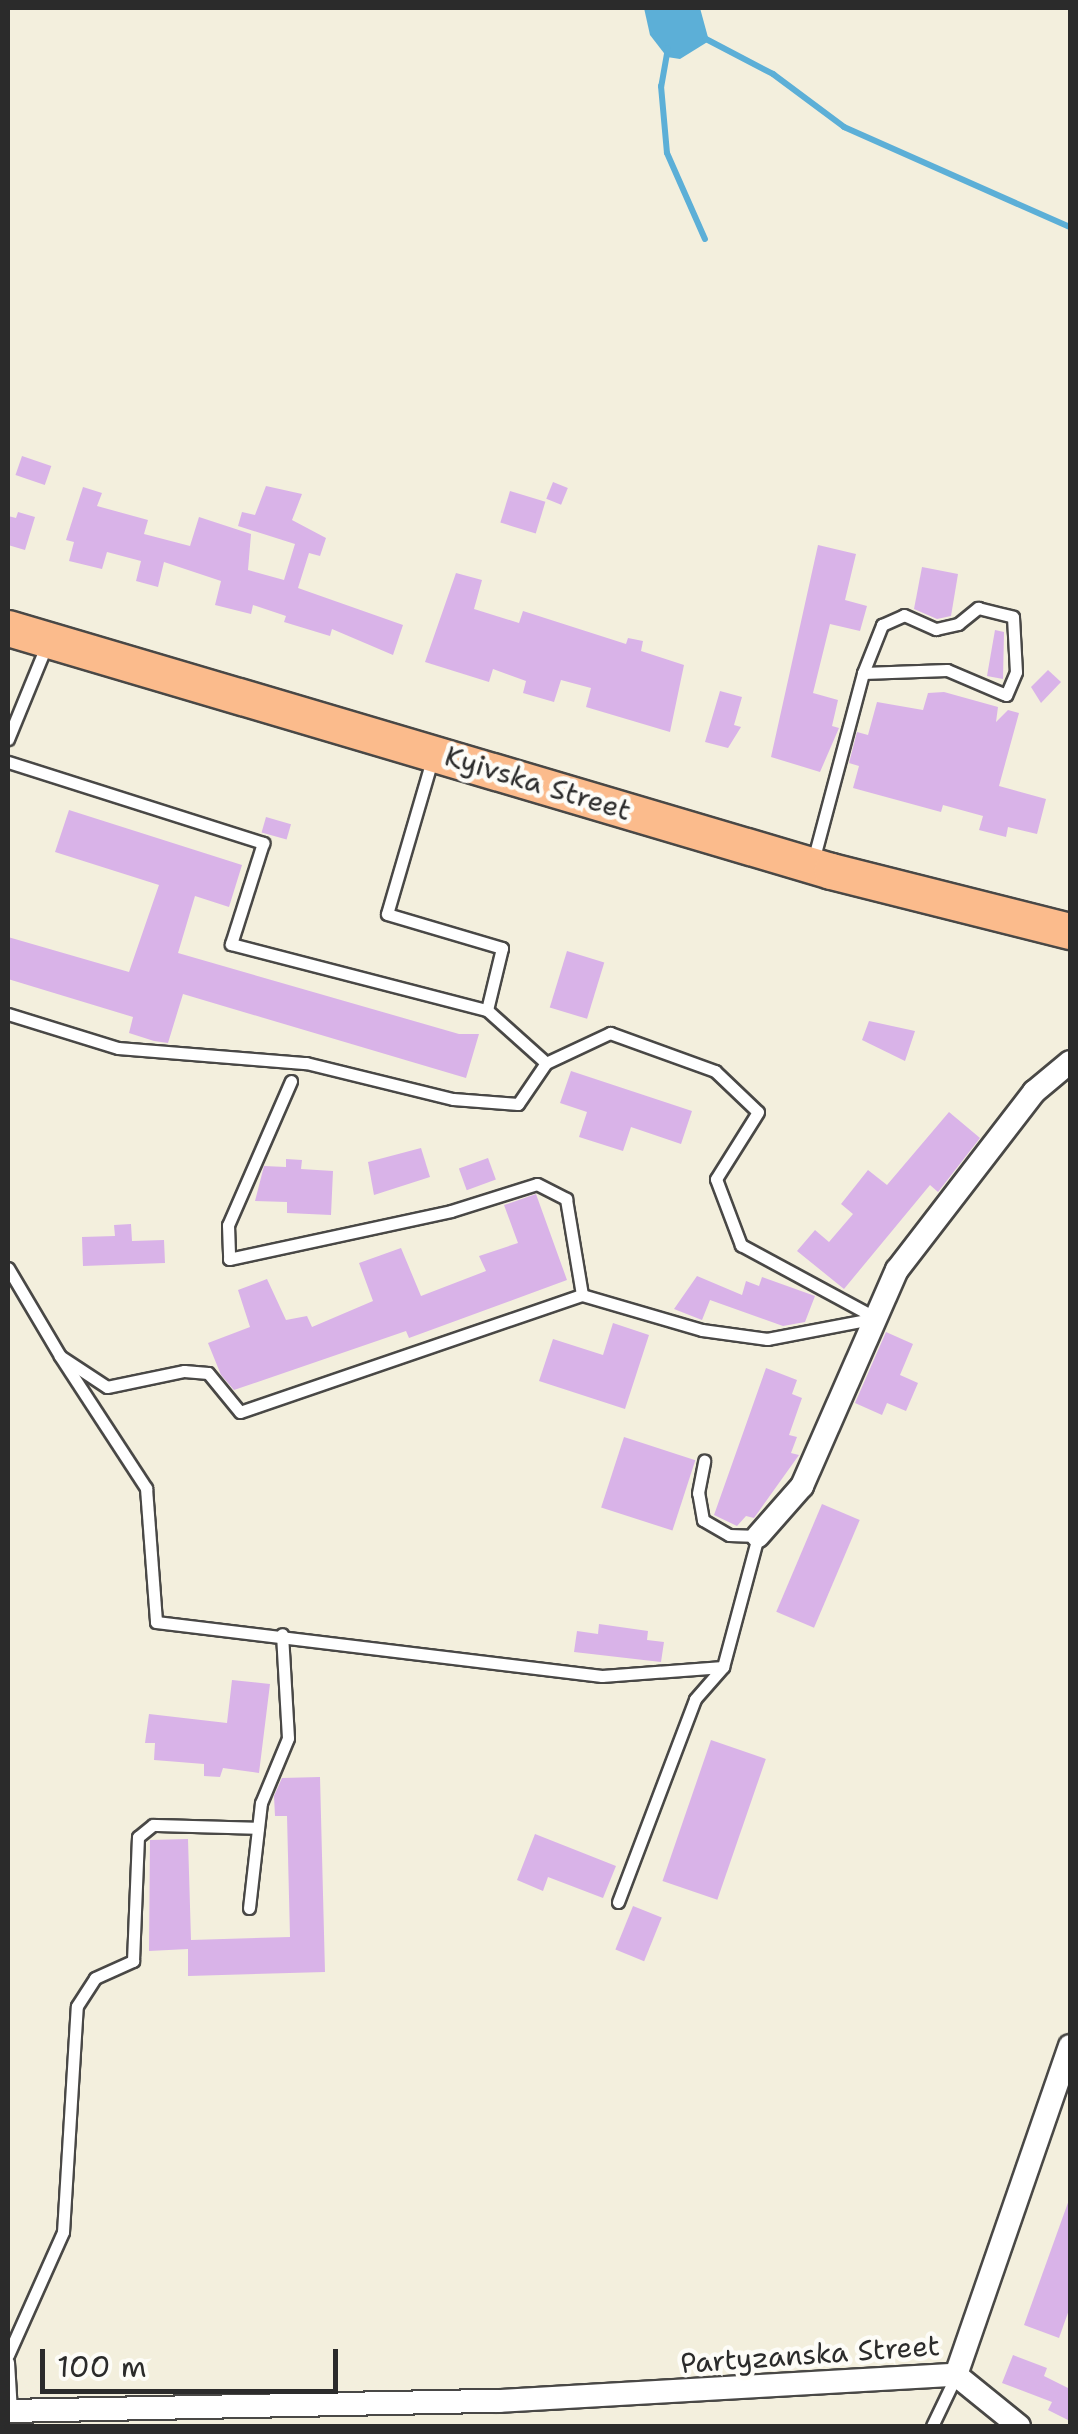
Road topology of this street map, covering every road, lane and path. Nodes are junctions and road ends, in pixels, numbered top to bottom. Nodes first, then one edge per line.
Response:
1 (8, 628) edge
2 (49, 640) junction
3 (863, 673) junction
4 (8, 739) edge
5 (435, 751) junction
6 (8, 762) edge
7 (811, 865) junction
8 (1070, 931) edge
9 (486, 1010) junction
10 (8, 1014) edge
11 (1070, 1062) edge
12 (546, 1063) junction
13 (291, 1081) dead end
14 (8, 1268) edge
15 (582, 1295) junction
16 (876, 1318) junction
17 (60, 1356) junction
18 (704, 1461) dead end
19 (758, 1536) junction
20 (282, 1634) junction
21 (723, 1667) junction
22 (258, 1828) junction
23 (618, 1902) dead end
24 (250, 1908) dead end
25 (1070, 2046) edge
26 (8, 2359) edge
27 (956, 2375) junction
28 (9, 2411) edge
29 (932, 2426) edge
30 (1019, 2426) edge

1 - 2 main road, Kyivska Street
2 - 4 lane
2 - 5 main road, Kyivska Street
3 - 3 lane
3 - 7 lane
5 - 7 main road, Kyivska Street
5 - 9 lane
6 - 9 lane
7 - 8 main road, Kyivska Street
9 - 12 lane
10 - 12 lane
11 - 16 street
12 - 16 lane
13 - 15 lane
14 - 17 lane
15 - 16 lane
15 - 17 lane
16 - 19 street
17 - 20 lane
18 - 19 lane
19 - 21 lane
20 - 21 lane
20 - 22 lane
21 - 23 lane
22 - 24 lane
22 - 26 lane
25 - 27 street, Partyzanska Street
26 - 28 lane
27 - 28 street, Partyzanska Street
27 - 29 lane
27 - 30 street

